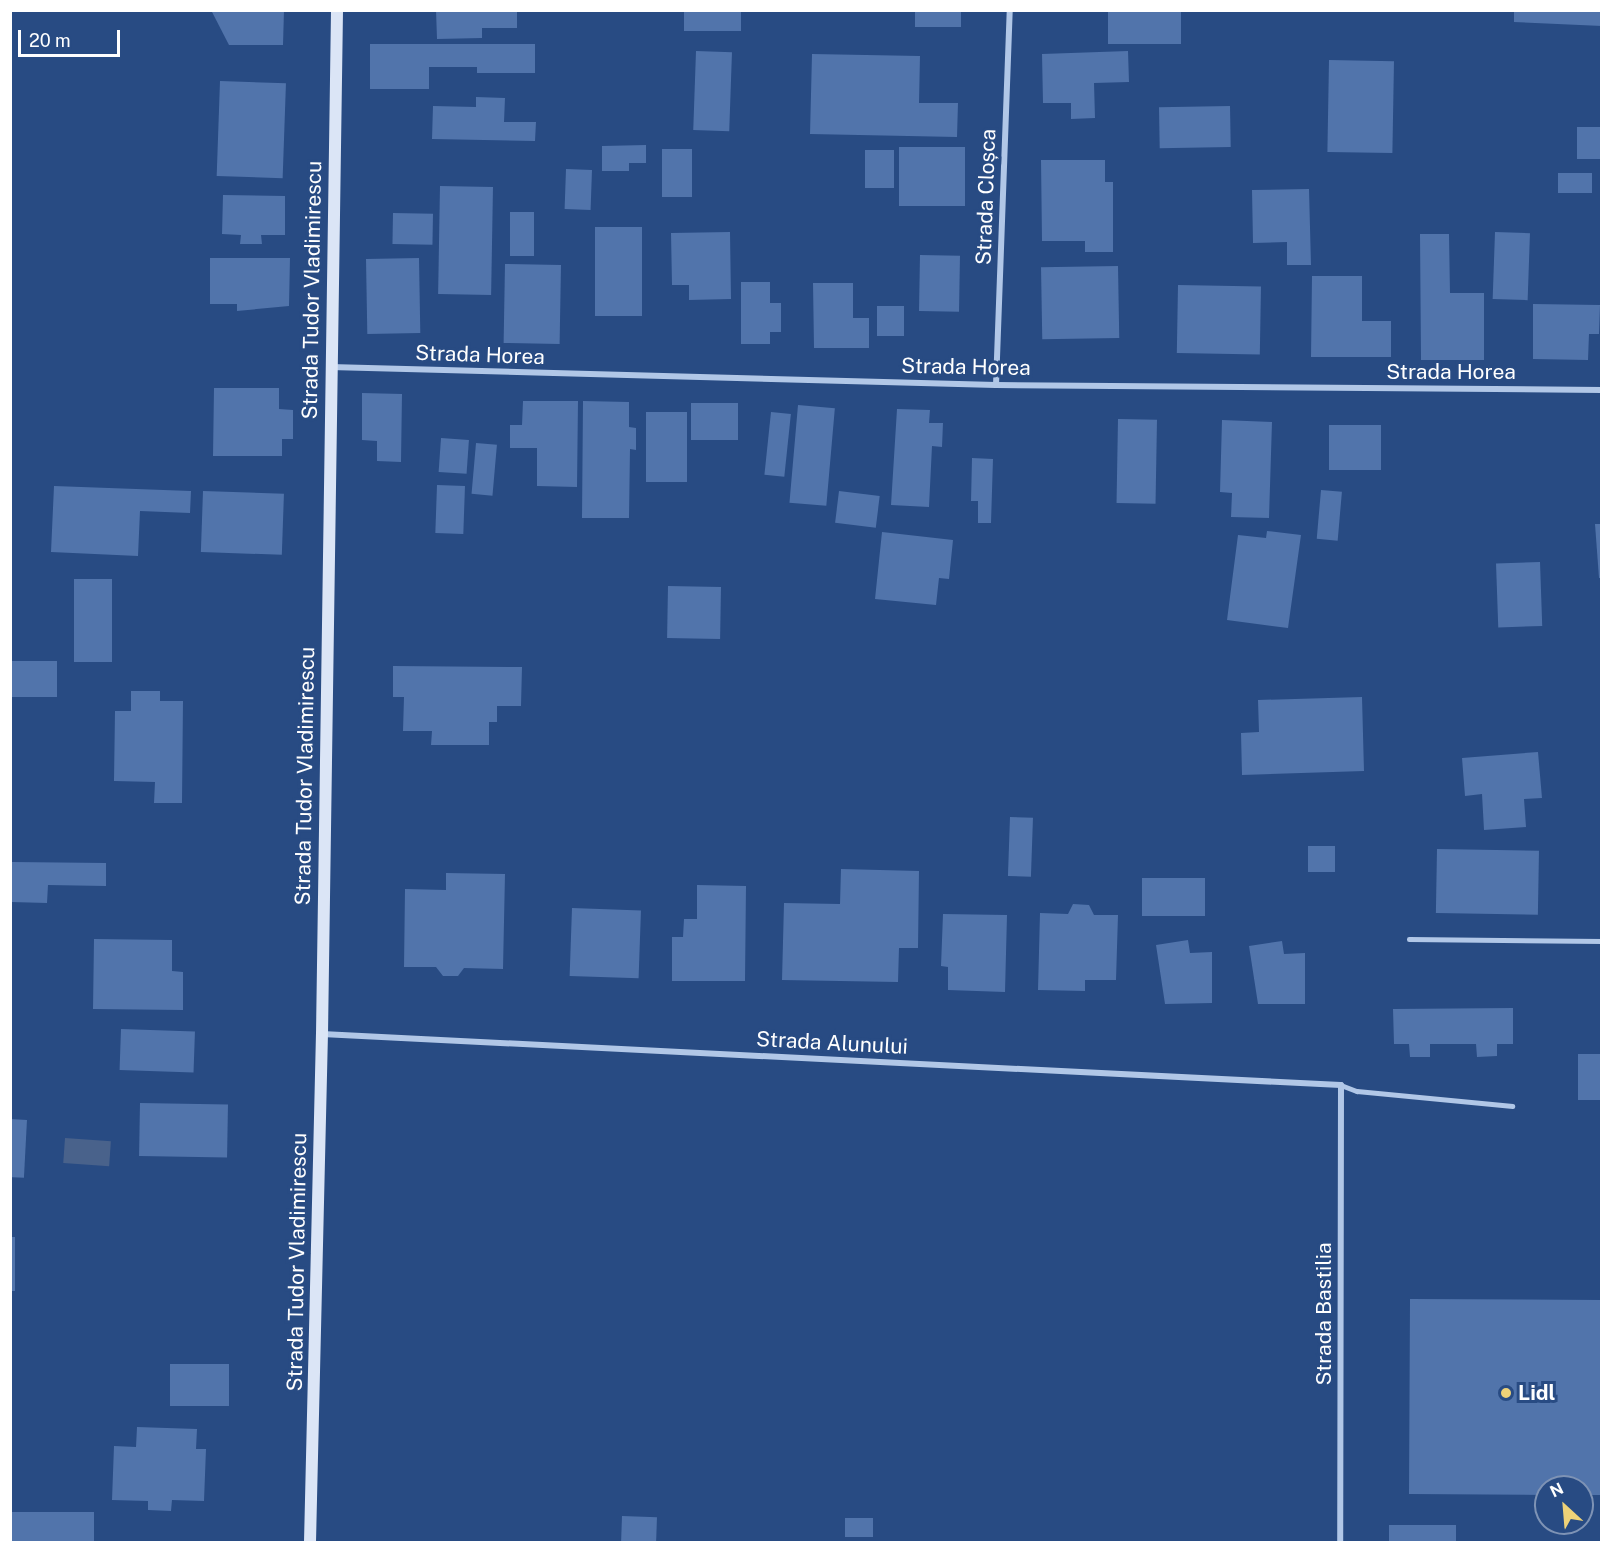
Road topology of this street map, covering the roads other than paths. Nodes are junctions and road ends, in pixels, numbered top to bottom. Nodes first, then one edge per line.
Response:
1 (338, 10) edge
2 (1010, 10) edge
3 (329, 367) junction
4 (996, 385) junction
5 (1602, 390) edge
6 (1409, 939) dead end
7 (1602, 941) edge
8 (322, 1034) junction
9 (1341, 1085) junction
10 (1512, 1106) dead end
11 (310, 1542) edge
12 (1340, 1542) edge

1 - 3 street, Strada Tudor Vladimirescu
2 - 4 street, Strada Cloșca
3 - 4 street, Strada Horea
3 - 8 street, Strada Tudor Vladimirescu
4 - 5 street, Strada Horea
6 - 7 lane
8 - 9 street, Strada Alunului
8 - 11 street, Strada Tudor Vladimirescu
9 - 10 lane
9 - 12 street, Strada Bastilia

